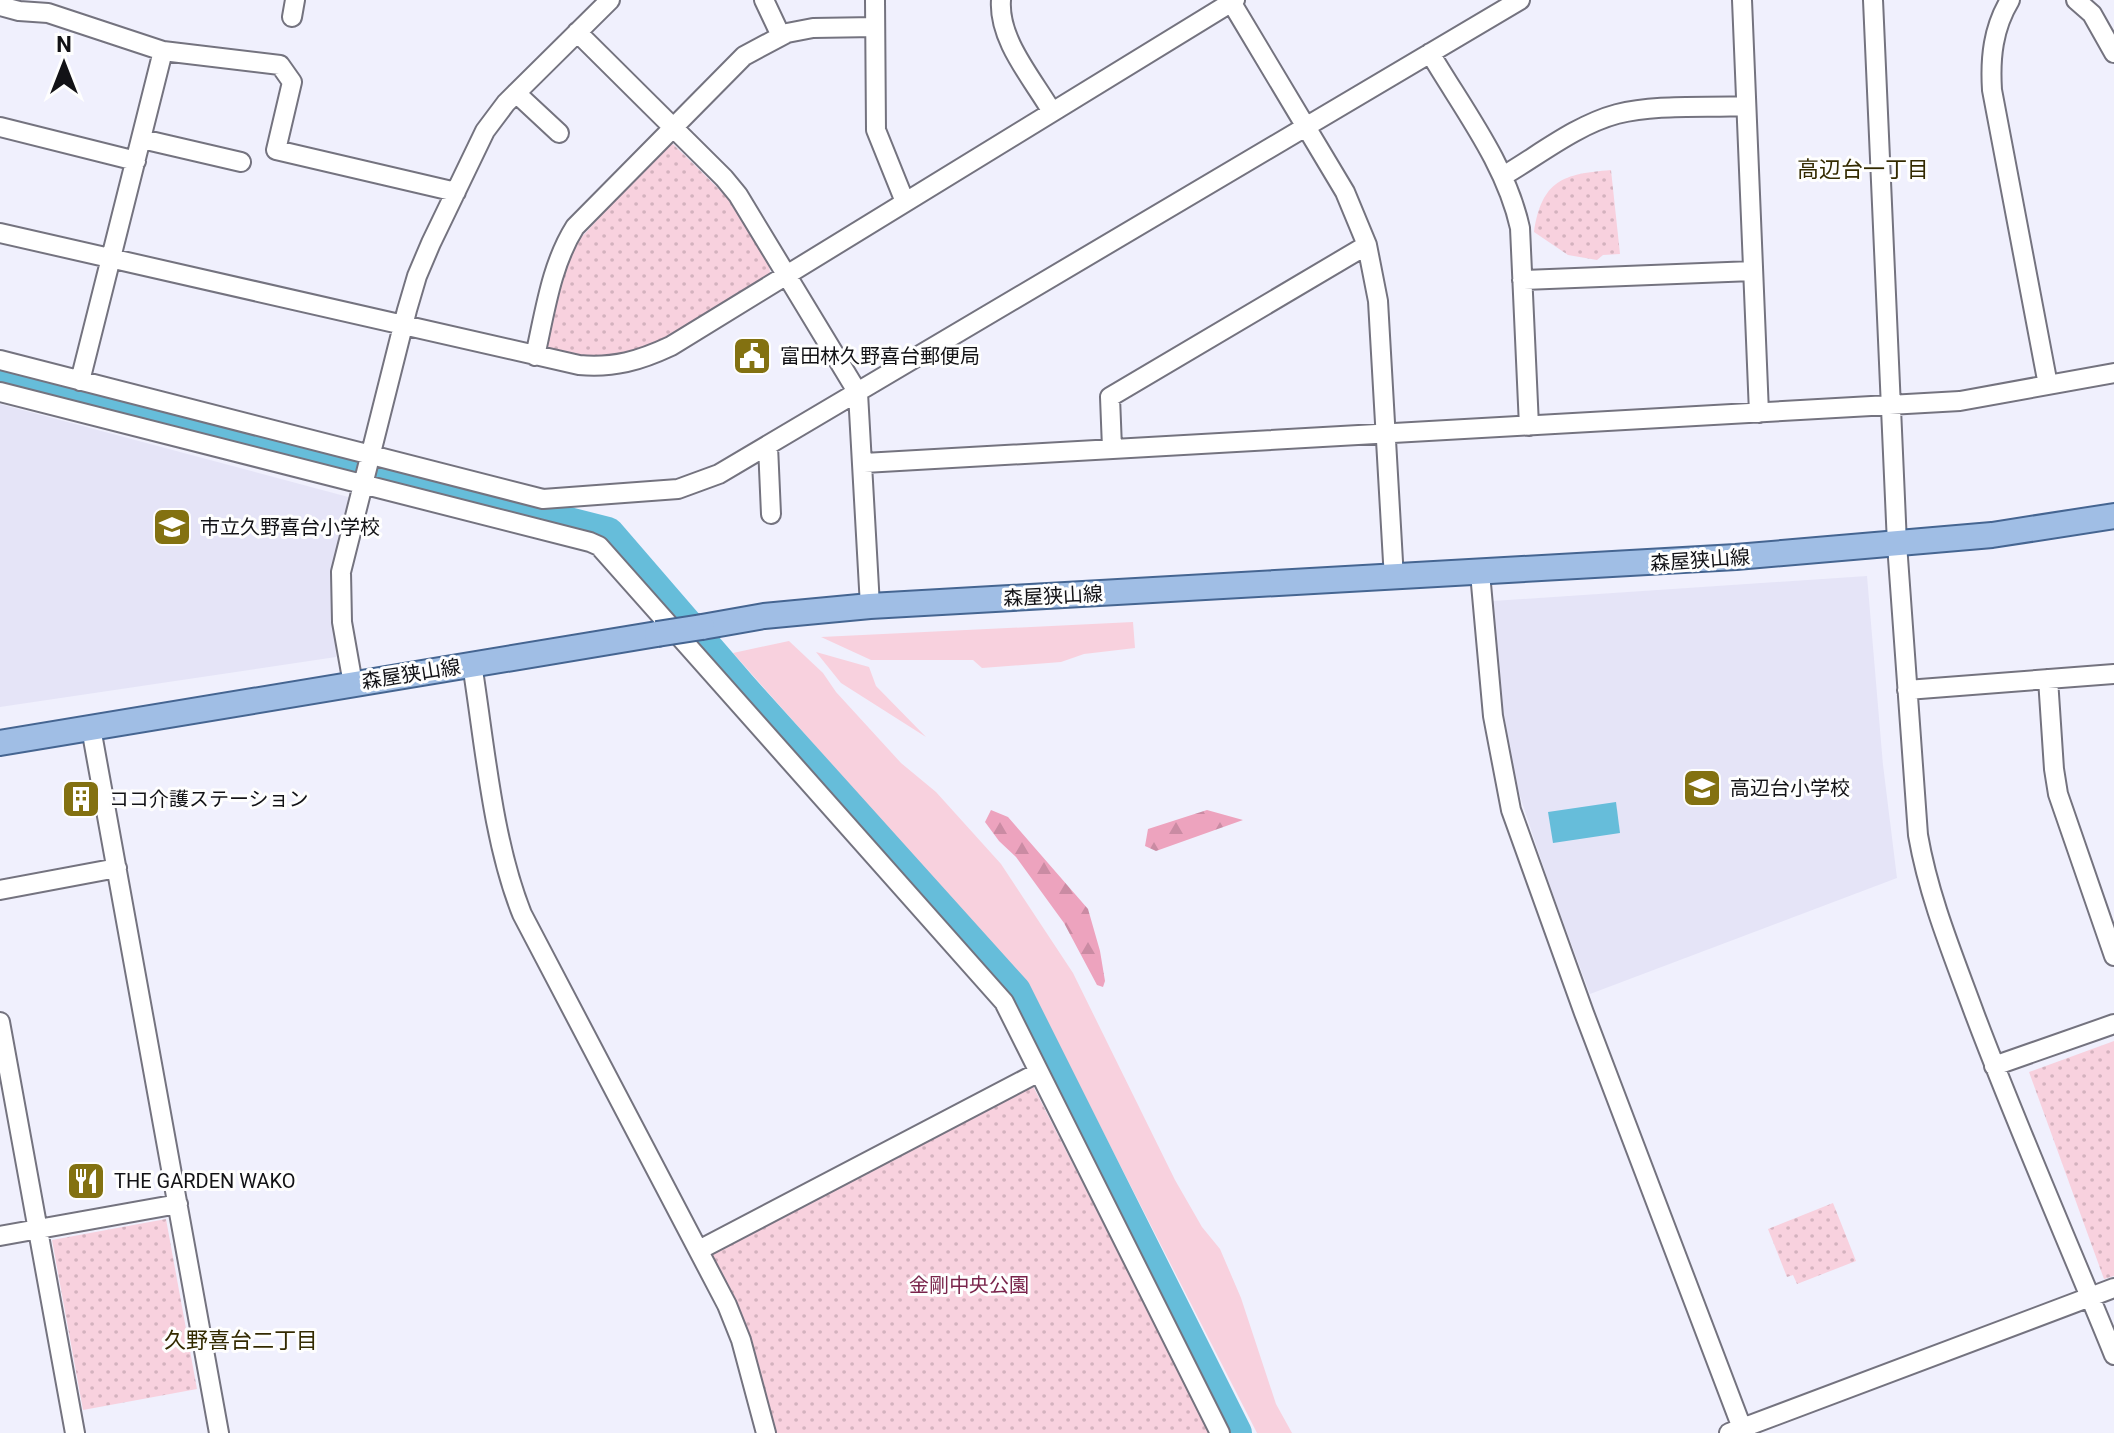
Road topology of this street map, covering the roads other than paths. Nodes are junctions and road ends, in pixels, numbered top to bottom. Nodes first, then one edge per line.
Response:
1 (764, 0) edge
2 (875, 0) edge
3 (1001, 0) edge
4 (1520, 0) edge
5 (1742, 0) edge
6 (1873, 0) edge
7 (2010, 0) edge
8 (2076, 0) edge
9 (1232, 1) edge
10 (597, 4) edge
11 (0, 6) edge
12 (875, 27) junction
13 (577, 32) junction
14 (781, 36) junction
15 (163, 51) junction
16 (1430, 53) junction
17 (2114, 53) edge
18 (516, 93) junction
19 (1746, 106) junction
20 (1052, 112) junction
21 (0, 127) edge
22 (672, 127) junction
23 (1307, 127) junction
24 (559, 133) dead end
25 (142, 139) junction
26 (136, 161) junction
27 (241, 162) dead end
28 (1503, 176) junction
29 (456, 192) junction
30 (905, 202) junction
31 (0, 233) edge
32 (1367, 245) junction
33 (111, 259) junction
34 (1753, 271) junction
35 (787, 274) junction
36 (1522, 280) junction
37 (403, 325) junction
38 (535, 356) junction
39 (0, 360) edge
40 (2114, 373) edge
41 (80, 381) junction
42 (2048, 385) junction
43 (0, 392) edge
44 (858, 393) junction
45 (1891, 406) junction
46 (1759, 413) junction
47 (1529, 426) junction
48 (1386, 434) junction
49 (768, 446) junction
50 (1112, 448) junction
51 (864, 463) junction
52 (366, 469) junction
53 (771, 514) dead end
54 (2114, 516) edge
55 (1897, 544) junction
56 (1480, 573) junction
57 (1394, 579) junction
58 (870, 606) junction
59 (472, 664) junction
60 (2114, 674) edge
61 (2048, 679) junction
62 (353, 684) junction
63 (1907, 690) junction
64 (91, 728) junction
65 (0, 743) edge
66 (117, 868) junction
67 (0, 890) edge
68 (2114, 956) edge
69 (0, 1022) edge
70 (2114, 1024) edge
71 (1994, 1066) junction
72 (1039, 1072) junction
73 (178, 1204) junction
74 (38, 1229) junction
75 (0, 1236) edge
76 (699, 1250) junction
77 (2114, 1288) edge
78 (2090, 1297) junction
79 (2114, 1355) edge
80 (1736, 1431) edge
81 (75, 1433) edge
82 (219, 1433) edge
83 (766, 1433) edge
84 (1220, 1433) edge

1 - 14 street
2 - 12 street
3 - 20 street
4 - 16 street
5 - 19 street
6 - 45 street
7 - 42 street
8 - 17 street
9 - 20 street
9 - 23 street
10 - 13 street
11 - 15 street
12 - 14 street
12 - 30 street
13 - 18 street
13 - 22 street
14 - 22 street
15 - 25 street
15 - 29 street
16 - 23 street
16 - 28 street
18 - 24 street
18 - 29 street
19 - 28 street
19 - 34 street
20 - 30 street
21 - 26 street
22 - 35 street
22 - 38 street
23 - 32 street
23 - 44 street
25 - 26 street
25 - 27 street
26 - 33 street
28 - 36 street
29 - 37 street
30 - 35 street
31 - 33 street
32 - 48 street
32 - 50 street
33 - 37 street
33 - 41 street
34 - 36 street
34 - 46 street
35 - 38 street
35 - 44 street
36 - 47 street
37 - 38 street
37 - 52 street
39 - 41 street
40 - 42 street
41 - 52 street
42 - 45 street
43 - 52 street
44 - 49 street
44 - 51 street
45 - 46 street
45 - 55 street
46 - 47 street
47 - 48 street
48 - 50 street
48 - 57 street
49 - 52 street
49 - 53 street
50 - 51 street
51 - 58 street
52 - 62 street
52 - 72 street
54 - 55 main road, 森屋狭山線
55 - 56 main road, 森屋狭山線
55 - 63 street
56 - 57 main road, 森屋狭山線
56 - 80 street
57 - 58 main road, 森屋狭山線
58 - 59 main road, 森屋狭山線, bridge
59 - 62 main road, 森屋狭山線
59 - 76 street
60 - 61 street
61 - 63 street
61 - 68 street
62 - 64 main road, 森屋狭山線
63 - 71 street
64 - 65 main road, 森屋狭山線
64 - 66 street
66 - 67 street
66 - 73 street
69 - 74 street
70 - 71 street
71 - 78 street
72 - 76 street
72 - 84 street
73 - 74 street
73 - 82 street
74 - 75 street
74 - 81 street
76 - 83 street
77 - 78 street
78 - 79 street
78 - 80 street

